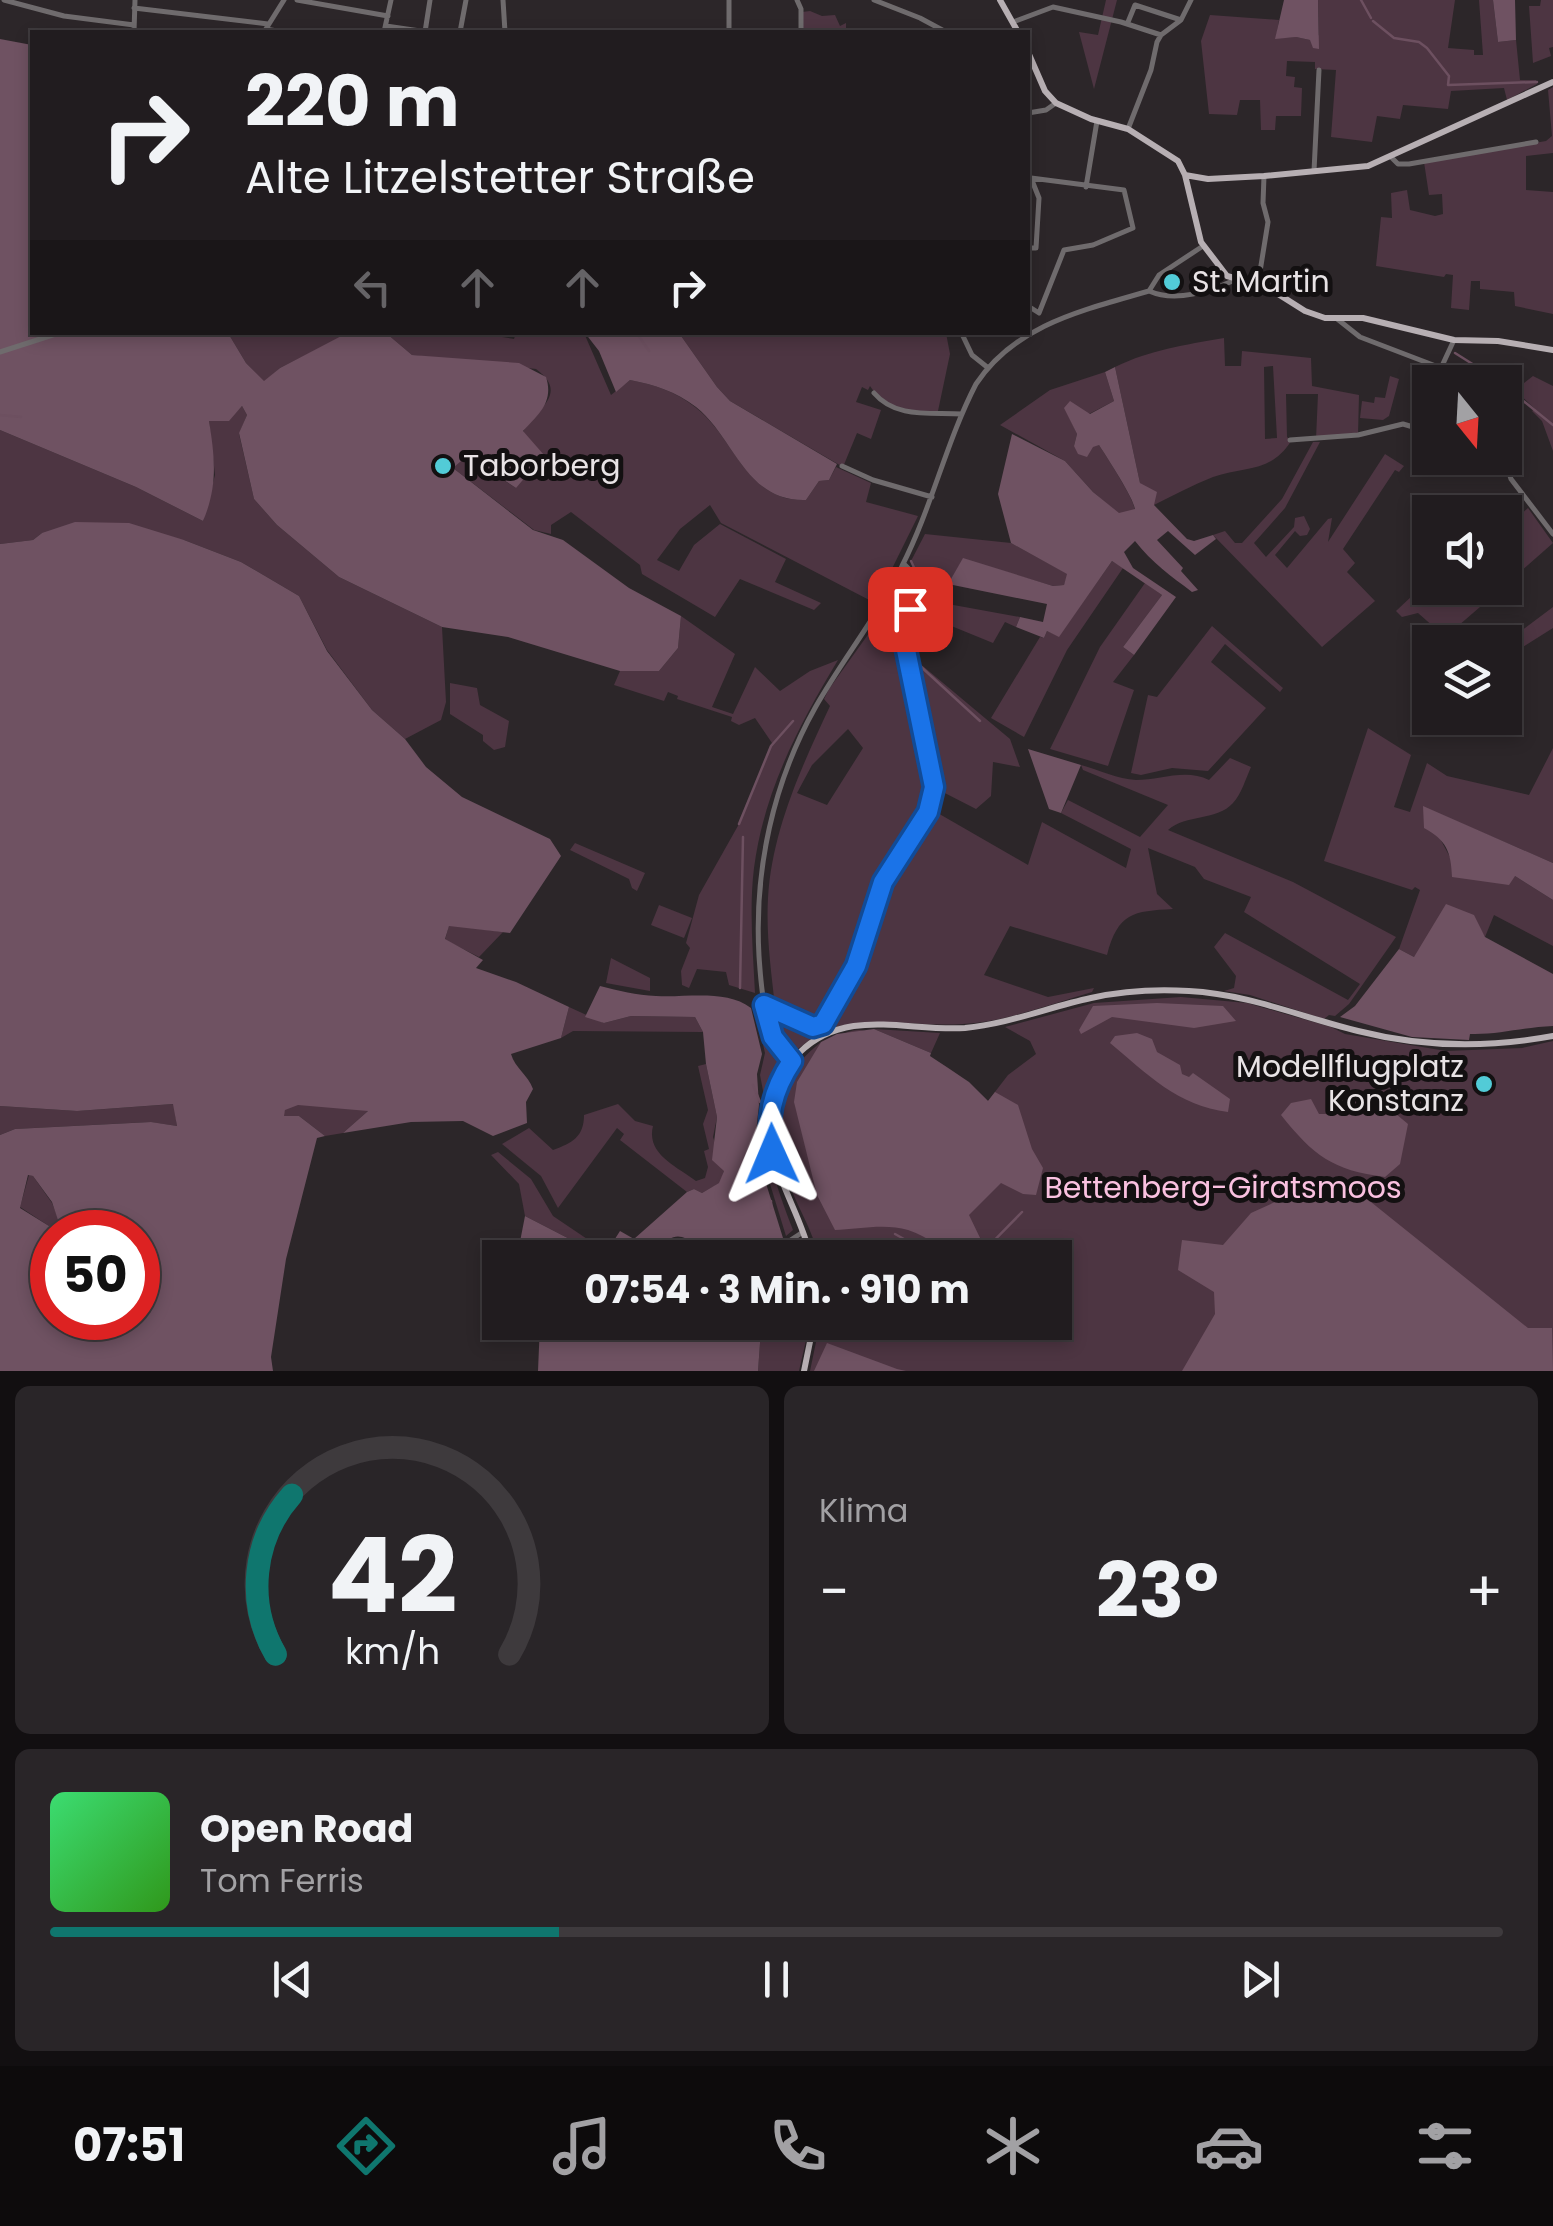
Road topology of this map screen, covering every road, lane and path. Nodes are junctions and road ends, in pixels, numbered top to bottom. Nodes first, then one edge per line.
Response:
1 (4, 0) edge
2 (135, 0) edge
3 (284, 0) edge
4 (297, 0) edge
5 (391, 0) edge
6 (430, 0) edge
7 (466, 0) edge
8 (503, 0) edge
9 (729, 0) edge
10 (797, 0) edge
11 (874, 0) edge
12 (1000, 0) edge
13 (1190, 0) edge
14 (319, 2) edge
15 (347, 4) edge
16 (1053, 4) edge
17 (134, 8) junction
18 (388, 16) junction
19 (1180, 20) junction
20 (1013, 22) junction
21 (1128, 24) junction
22 (266, 28) edge
23 (134, 29) edge
24 (385, 29) edge
25 (426, 30) edge
26 (460, 30) edge
27 (505, 30) edge
28 (729, 30) edge
29 (801, 30) edge
30 (942, 30) edge
31 (1017, 30) edge
32 (1161, 35) junction
33 (1030, 57) edge
34 (1319, 70) dead end
35 (1553, 82) edge
36 (1056, 103) junction
37 (1030, 113) edge
38 (1097, 121) junction
39 (1128, 129) junction
40 (1536, 142) dead end
41 (1392, 158) junction
42 (1314, 172) junction
43 (1185, 175) junction
44 (1264, 176) junction
45 (1030, 178) edge
46 (1030, 180) edge
47 (1086, 187) junction
48 (1030, 246) edge
49 (1203, 246) junction
50 (1224, 274) junction
51 (1235, 280) junction
52 (1258, 284) junction
53 (1205, 289) junction
54 (1149, 291) junction
55 (1030, 307) edge
56 (1040, 313) junction
57 (1336, 318) junction
58 (1044, 325) junction
59 (1030, 333) edge
60 (53, 335) edge
61 (962, 335) edge
62 (1027, 335) edge
63 (1454, 340) junction
64 (1553, 350) edge
65 (0, 352) edge
66 (1432, 365) edge
67 (1442, 365) edge
68 (987, 367) junction
69 (874, 393) dead end
70 (962, 414) junction
71 (1412, 427) edge
72 (1290, 440) dead end
73 (842, 466) dead end
74 (1510, 475) edge
75 (932, 496) junction
76 (1553, 534) edge
77 (904, 564) junction
78 (764, 1005) junction
79 (1553, 1036) edge
80 (792, 1061) junction
81 (804, 1231) junction
82 (790, 1240) edge
83 (806, 1240) edge
84 (810, 1340) edge
85 (804, 1371) edge

1 - 23 street
2 - 17 street
3 - 22 street
4 - 14 street
5 - 18 street
6 - 25 street
7 - 26 street
8 - 27 street
9 - 28 street
10 - 29 street
11 - 30 street
12 - 20 main road
13 - 19 street
14 - 15 street
15 - 18 street
16 - 20 street
16 - 21 street
17 - 22 street
17 - 23 street
18 - 24 street
19 - 21 street
19 - 32 street
20 - 31 main road
21 - 32 street
32 - 39 street
33 - 36 main road
34 - 42 street
35 - 41 main road
36 - 37 street
36 - 38 main road
38 - 39 main road
38 - 47 street
39 - 43 main road
40 - 41 street
41 - 42 main road
42 - 44 main road
43 - 44 main road
43 - 49 main road
44 - 52 street
45 - 47 street
46 - 48 street
47 - 56 street
49 - 50 main road
49 - 54 street
50 - 51 main road
50 - 53 street
51 - 52 main road
51 - 53 street
52 - 57 main road
53 - 54 street
54 - 58 street
55 - 56 street
56 - 58 street
57 - 63 main road
57 - 66 street
58 - 59 street
60 - 65 street
61 - 68 street
62 - 68 street
63 - 64 main road
63 - 67 street
68 - 70 street
69 - 70 street
70 - 75 street
71 - 72 street
73 - 75 street
74 - 76 street
75 - 77 street
77 - 78 street
77 - 78 street
78 - 80 street
79 - 80 main road
80 - 81 main road
81 - 82 street
81 - 83 main road
84 - 85 main road

